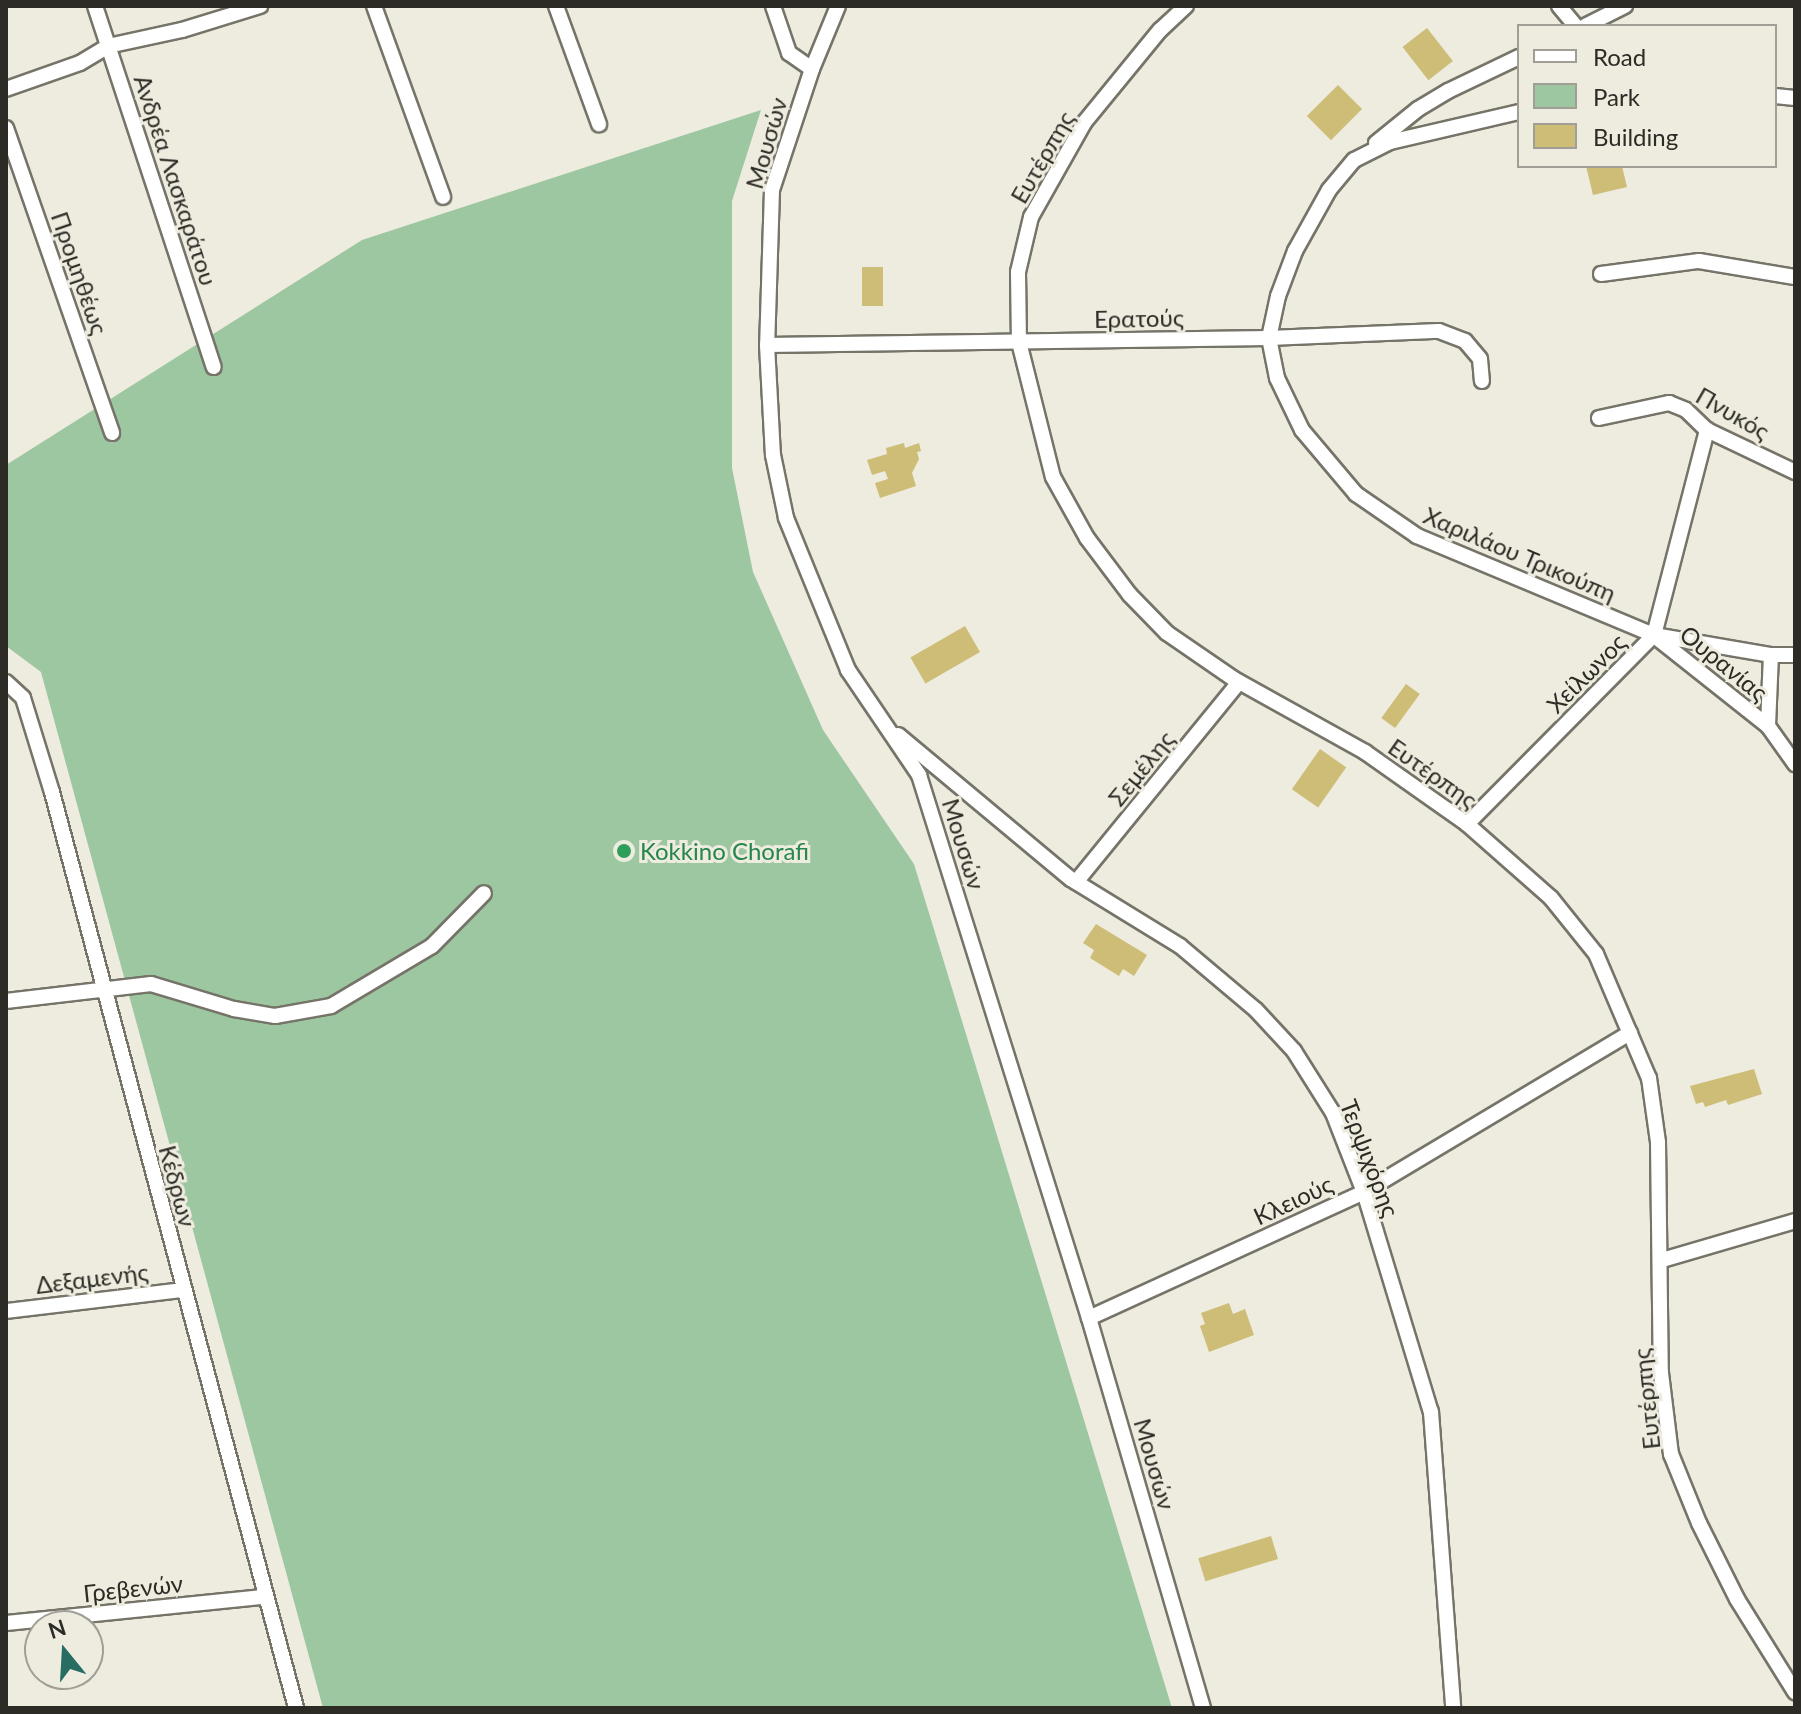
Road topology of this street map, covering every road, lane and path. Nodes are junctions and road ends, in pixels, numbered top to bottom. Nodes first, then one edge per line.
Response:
1 (95, 6) edge
2 (260, 6) edge
3 (374, 6) edge
4 (556, 6) edge
5 (773, 6) edge
6 (838, 6) edge
7 (1186, 6) edge
8 (1559, 6) edge
9 (1625, 6) edge
10 (1574, 24) edge
11 (1589, 24) edge
12 (108, 46) junction
13 (1517, 58) edge
14 (812, 69) junction
15 (6, 89) edge
16 (1517, 112) edge
17 (599, 124) dead end
18 (6, 128) edge
19 (1364, 153) junction
20 (443, 197) dead end
21 (1601, 274) dead end
22 (1795, 277) edge
23 (1269, 338) junction
24 (1019, 342) junction
25 (767, 345) junction
26 (214, 367) dead end
27 (1482, 381) dead end
28 (1599, 418) dead end
29 (1707, 430) junction
30 (112, 433) dead end
31 (1795, 472) edge
32 (1654, 635) junction
33 (1771, 655) junction
34 (1795, 655) edge
35 (6, 682) edge
36 (1239, 682) junction
37 (886, 725) junction
38 (1768, 726) junction
39 (1795, 764) edge
40 (935, 767) junction
41 (919, 775) junction
42 (1467, 824) junction
43 (1076, 882) junction
44 (484, 893) dead end
45 (104, 989) junction
46 (6, 1001) edge
47 (1630, 1033) junction
48 (1364, 1192) junction
49 (1795, 1221) edge
50 (1662, 1260) junction
51 (183, 1290) junction
52 (6, 1311) edge
53 (1089, 1318) junction
54 (264, 1597) junction
55 (6, 1623) edge
56 (1795, 1692) edge
57 (296, 1708) edge
58 (1203, 1708) edge
59 (1453, 1708) edge

1 - 12 street, Ανδρέα Λασκαράτου
2 - 12 street
3 - 20 street
4 - 17 street
5 - 14 street
6 - 14 street, Μουσών
7 - 24 street, Ευτέρπης
8 - 10 street
9 - 11 street
12 - 15 street
12 - 26 street, Ανδρέα Λασκαράτου
13 - 19 street
14 - 25 street, Μουσών
16 - 19 street, Χαριλάου Τρικούπη
18 - 30 street, Προμηθέως
19 - 23 street, Χαριλάου Τρικούπη
21 - 22 street
23 - 24 street, Ερατούς
23 - 27 street, Ερατούς
23 - 32 street, Χαριλάου Τρικούπη
24 - 25 street, Ερατούς
24 - 36 street, Ευτέρπης
25 - 37 street, Μουσών
28 - 29 street, Πνυκός
29 - 31 street, Πνυκός
29 - 32 street, Χείλωνος
32 - 33 street, Χαριλάου Τρικούπη
32 - 38 street, Ουρανίας
32 - 42 street, Χείλωνος
33 - 34 street, Χαριλάου Τρικούπη
33 - 38 street
35 - 45 street, Κέδρων
36 - 42 street, Ευτέρπης
36 - 43 street, Σεμέλης
37 - 40 street, Τερψιχόρης
37 - 41 street, Μουσών
38 - 39 street, Ουρανίας
40 - 41 street
40 - 43 street, Τερψιχόρης
41 - 53 street, Μουσών
42 - 47 street, Ευτέρπης
43 - 48 street, Τερψιχόρης
44 - 45 street
45 - 46 street
45 - 51 street, Κέδρων
47 - 48 street, Κλειούς
47 - 50 street, Ευτέρπης
48 - 53 street, Κλειούς
48 - 59 street, Τερψιχόρης
49 - 50 street
50 - 56 street, Ευτέρπης
51 - 52 street, Δεξαμενής
51 - 54 street, Κέδρων
53 - 58 street, Μουσών
54 - 55 street, Γρεβενών
54 - 57 street, Κέδρων

